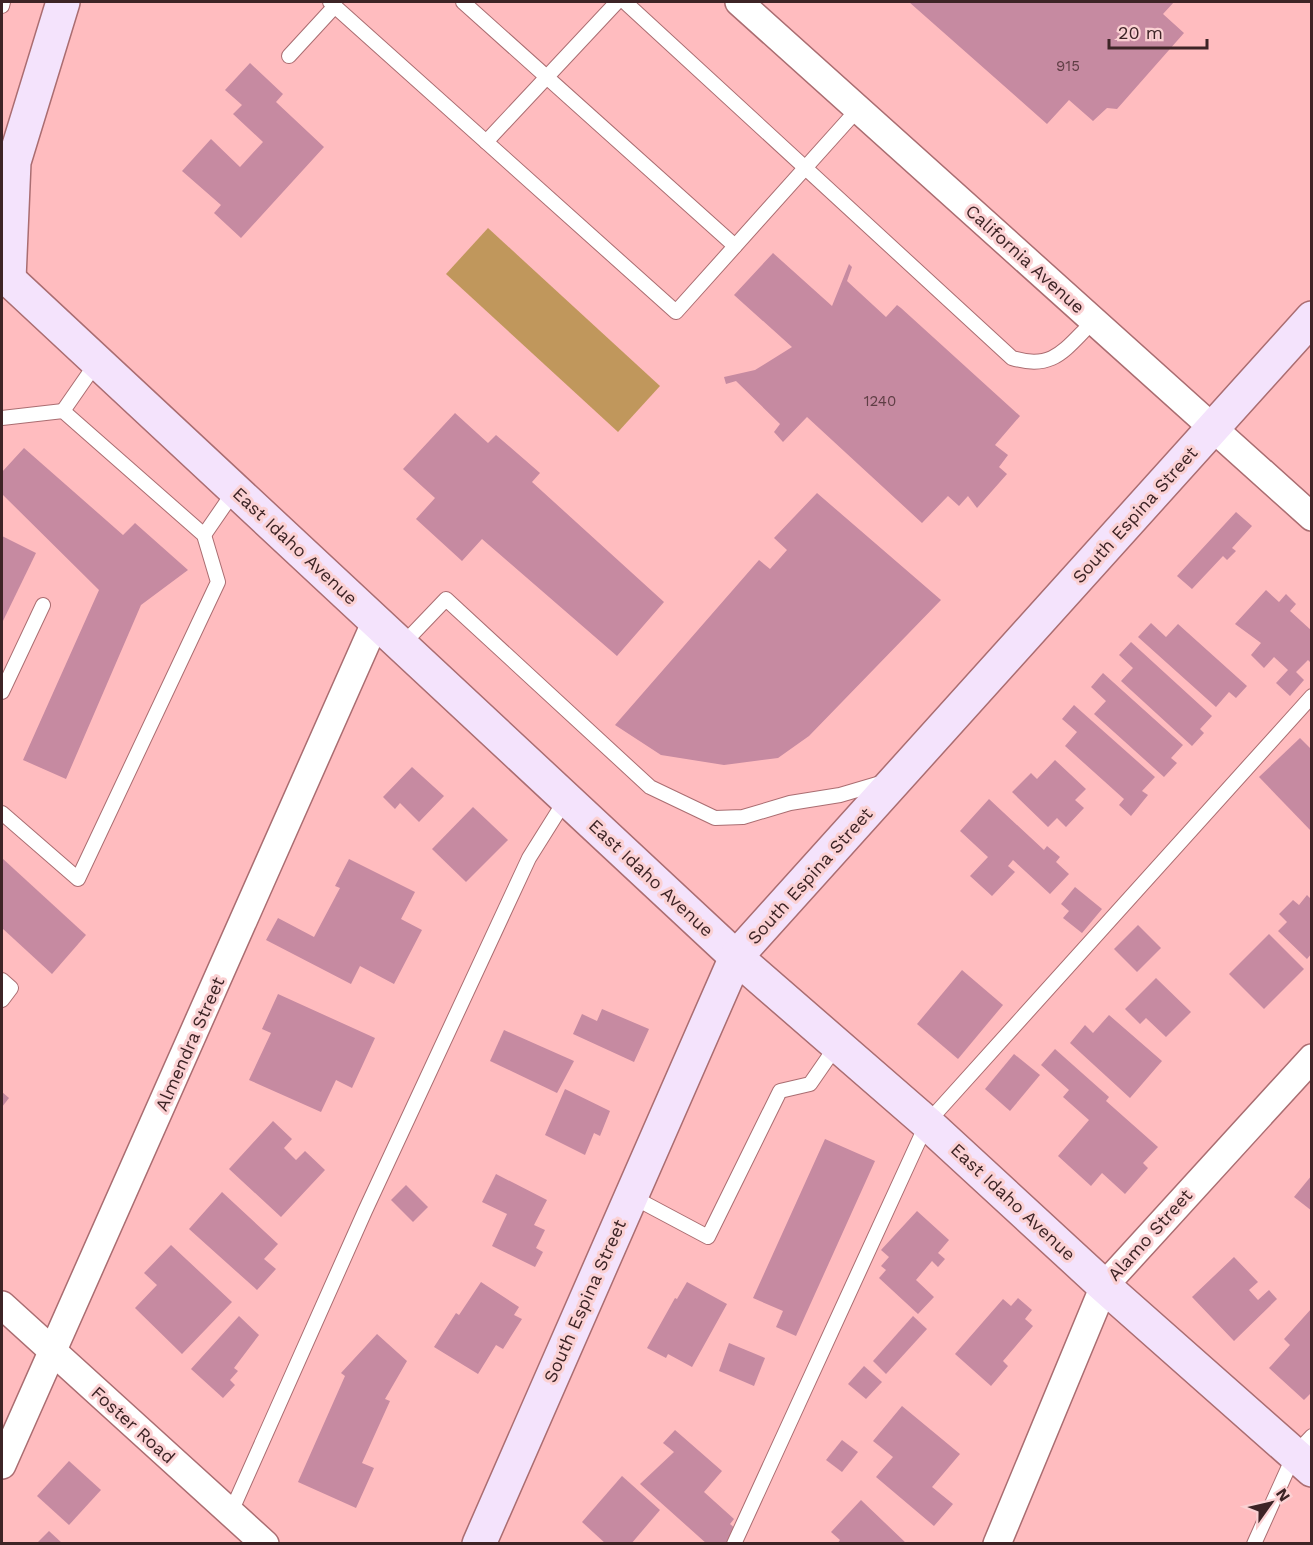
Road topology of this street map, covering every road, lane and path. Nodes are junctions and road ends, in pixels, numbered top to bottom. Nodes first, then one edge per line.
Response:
1 (3, 2) edge
2 (63, 2) edge
3 (463, 2) edge
4 (617, 2) edge
5 (625, 2) edge
6 (739, 2) edge
7 (332, 4) edge
8 (2, 6) edge
9 (289, 56) dead end
10 (547, 77) junction
11 (858, 109) junction
12 (486, 142) junction
13 (805, 168) junction
14 (735, 246) junction
15 (4, 282) edge
16 (1311, 318) edge
17 (1094, 321) junction
18 (97, 362) junction
19 (63, 411) junction
20 (2, 418) edge
21 (1213, 428) junction
22 (235, 490) junction
23 (1311, 517) edge
24 (204, 535) junction
25 (43, 605) dead end
26 (376, 621) junction
27 (402, 646) junction
28 (2, 692) edge
29 (1311, 696) edge
30 (897, 778) junction
31 (566, 800) junction
32 (2, 813) edge
33 (736, 957) junction
34 (2, 980) edge
35 (2, 1000) edge
36 (837, 1046) junction
37 (1311, 1058) edge
38 (927, 1123) junction
39 (631, 1196) junction
40 (1104, 1286) junction
41 (2, 1305) edge
42 (53, 1353) junction
43 (1306, 1454) edge
44 (2, 1465) edge
45 (231, 1512) junction
46 (266, 1544) edge
47 (479, 1544) edge
48 (734, 1544) edge
49 (997, 1544) edge
50 (1254, 1544) edge

1 - 8 lane
2 - 15 street
3 - 10 lane
4 - 10 lane
5 - 13 lane
6 - 11 street, California Avenue
7 - 9 lane
7 - 12 lane
10 - 12 lane
10 - 14 lane
11 - 13 lane
11 - 17 street, California Avenue
12 - 14 lane
13 - 14 lane
13 - 17 lane
15 - 18 street, East Idaho Avenue
16 - 21 street, South Espina Street
17 - 21 street, California Avenue
18 - 19 lane
18 - 22 street, East Idaho Avenue
19 - 20 lane
19 - 24 lane
21 - 23 street, California Avenue
21 - 30 street, South Espina Street
22 - 24 lane
22 - 26 street, East Idaho Avenue
24 - 32 lane
25 - 28 lane
26 - 27 street, East Idaho Avenue
26 - 42 street, Almendra Street
27 - 30 lane
27 - 31 street, East Idaho Avenue
29 - 38 lane
30 - 33 street, South Espina Street
31 - 33 street, East Idaho Avenue
31 - 45 lane
33 - 36 street, East Idaho Avenue
33 - 39 street, South Espina Street
34 - 35 lane
36 - 38 street, East Idaho Avenue
36 - 39 lane
37 - 40 street, Alamo Street
38 - 40 street, East Idaho Avenue
38 - 48 lane
39 - 47 street, South Espina Street
40 - 43 street, East Idaho Avenue
40 - 49 street, Alamo Street
41 - 42 street, Foster Road
42 - 44 street, Almendra Street
42 - 45 street, Foster Road
43 - 50 lane
45 - 46 street, Foster Road

